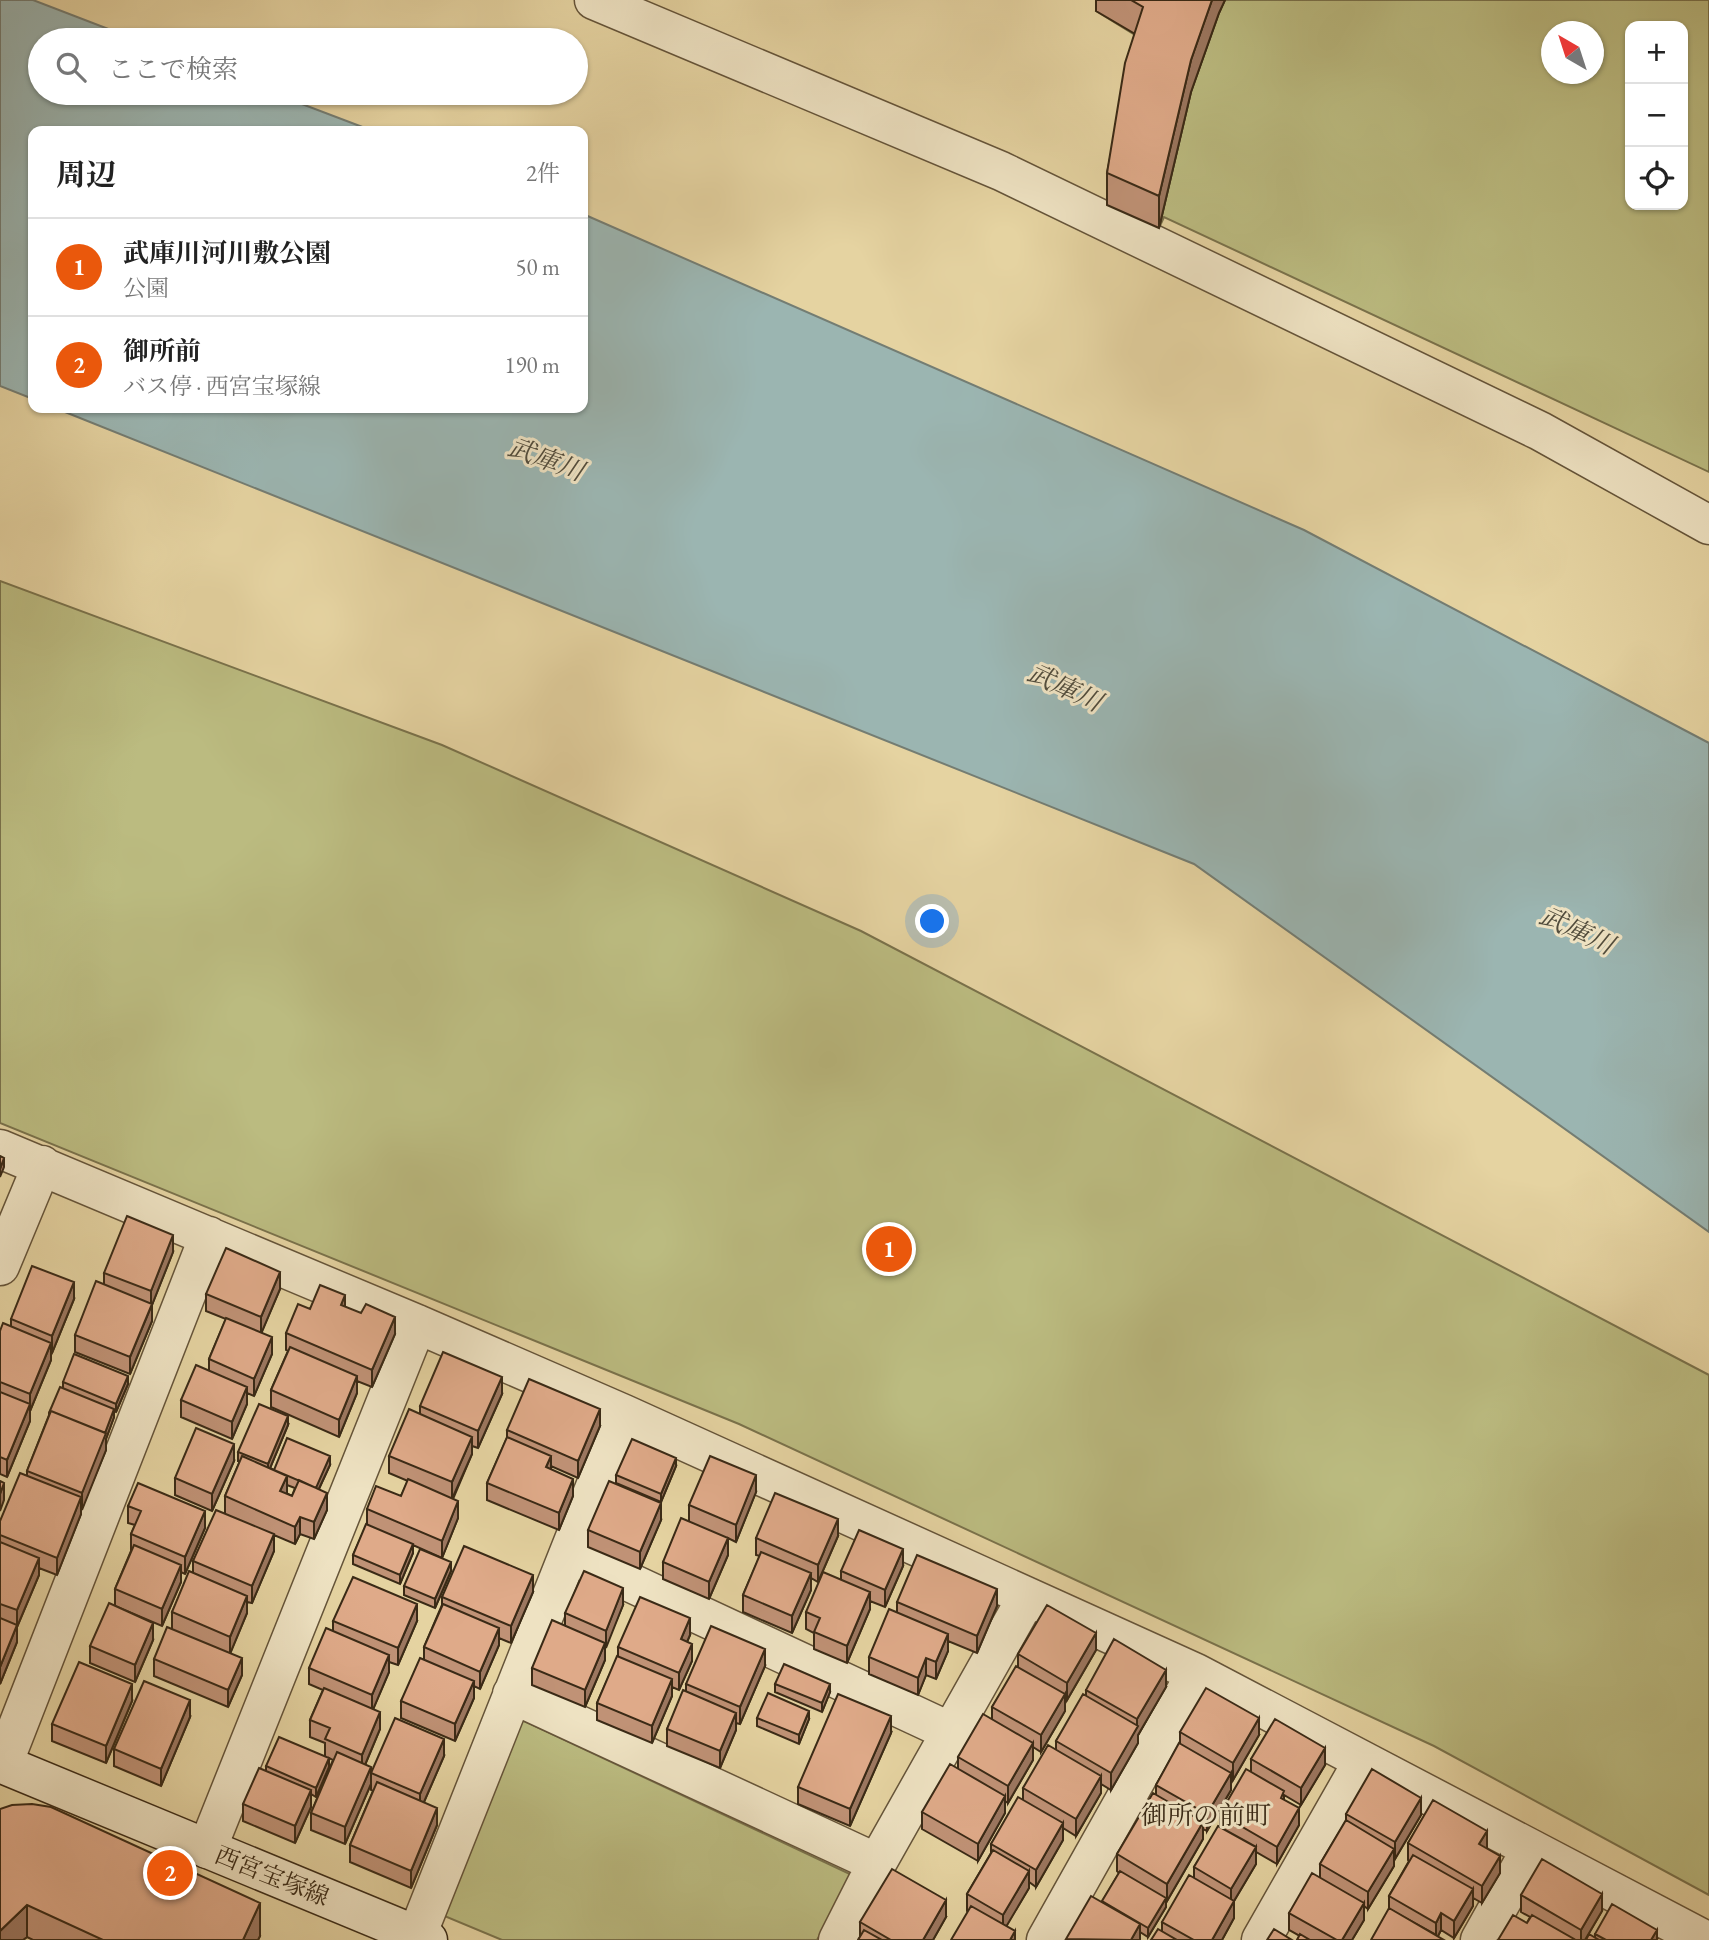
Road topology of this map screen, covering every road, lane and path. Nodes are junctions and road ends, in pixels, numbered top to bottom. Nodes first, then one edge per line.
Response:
1 (594, 0) edge
2 (1709, 525) edge
3 (0, 1149) edge
4 (42, 1165) junction
5 (209, 1236) junction
6 (0, 1266) edge
7 (417, 1324) junction
8 (624, 1414) junction
9 (569, 1553) junction
10 (1027, 1597) junction
11 (1196, 1673) junction
12 (512, 1694) junction
13 (951, 1732) junction
14 (1363, 1761) junction
15 (2, 1764) edge
16 (207, 1849) junction
17 (1531, 1849) junction
18 (877, 1863) junction
19 (422, 1938) edge
20 (1699, 1939) edge
21 (838, 1940) edge
22 (1046, 1940) edge
23 (1261, 1940) edge
24 (1480, 1940) edge

1 - 2 street
3 - 4 street
4 - 5 street
4 - 6 street
5 - 7 street
5 - 15 street
7 - 8 street
7 - 16 street
8 - 9 street
8 - 10 street
9 - 12 street
9 - 13 street
10 - 11 street
10 - 13 street
11 - 14 street
11 - 22 street
12 - 18 street
12 - 19 street
13 - 18 street
14 - 17 street
14 - 23 street
15 - 16 street, 西宮宝塚線
16 - 19 street, 西宮宝塚線
17 - 20 street
17 - 24 street
18 - 21 street

